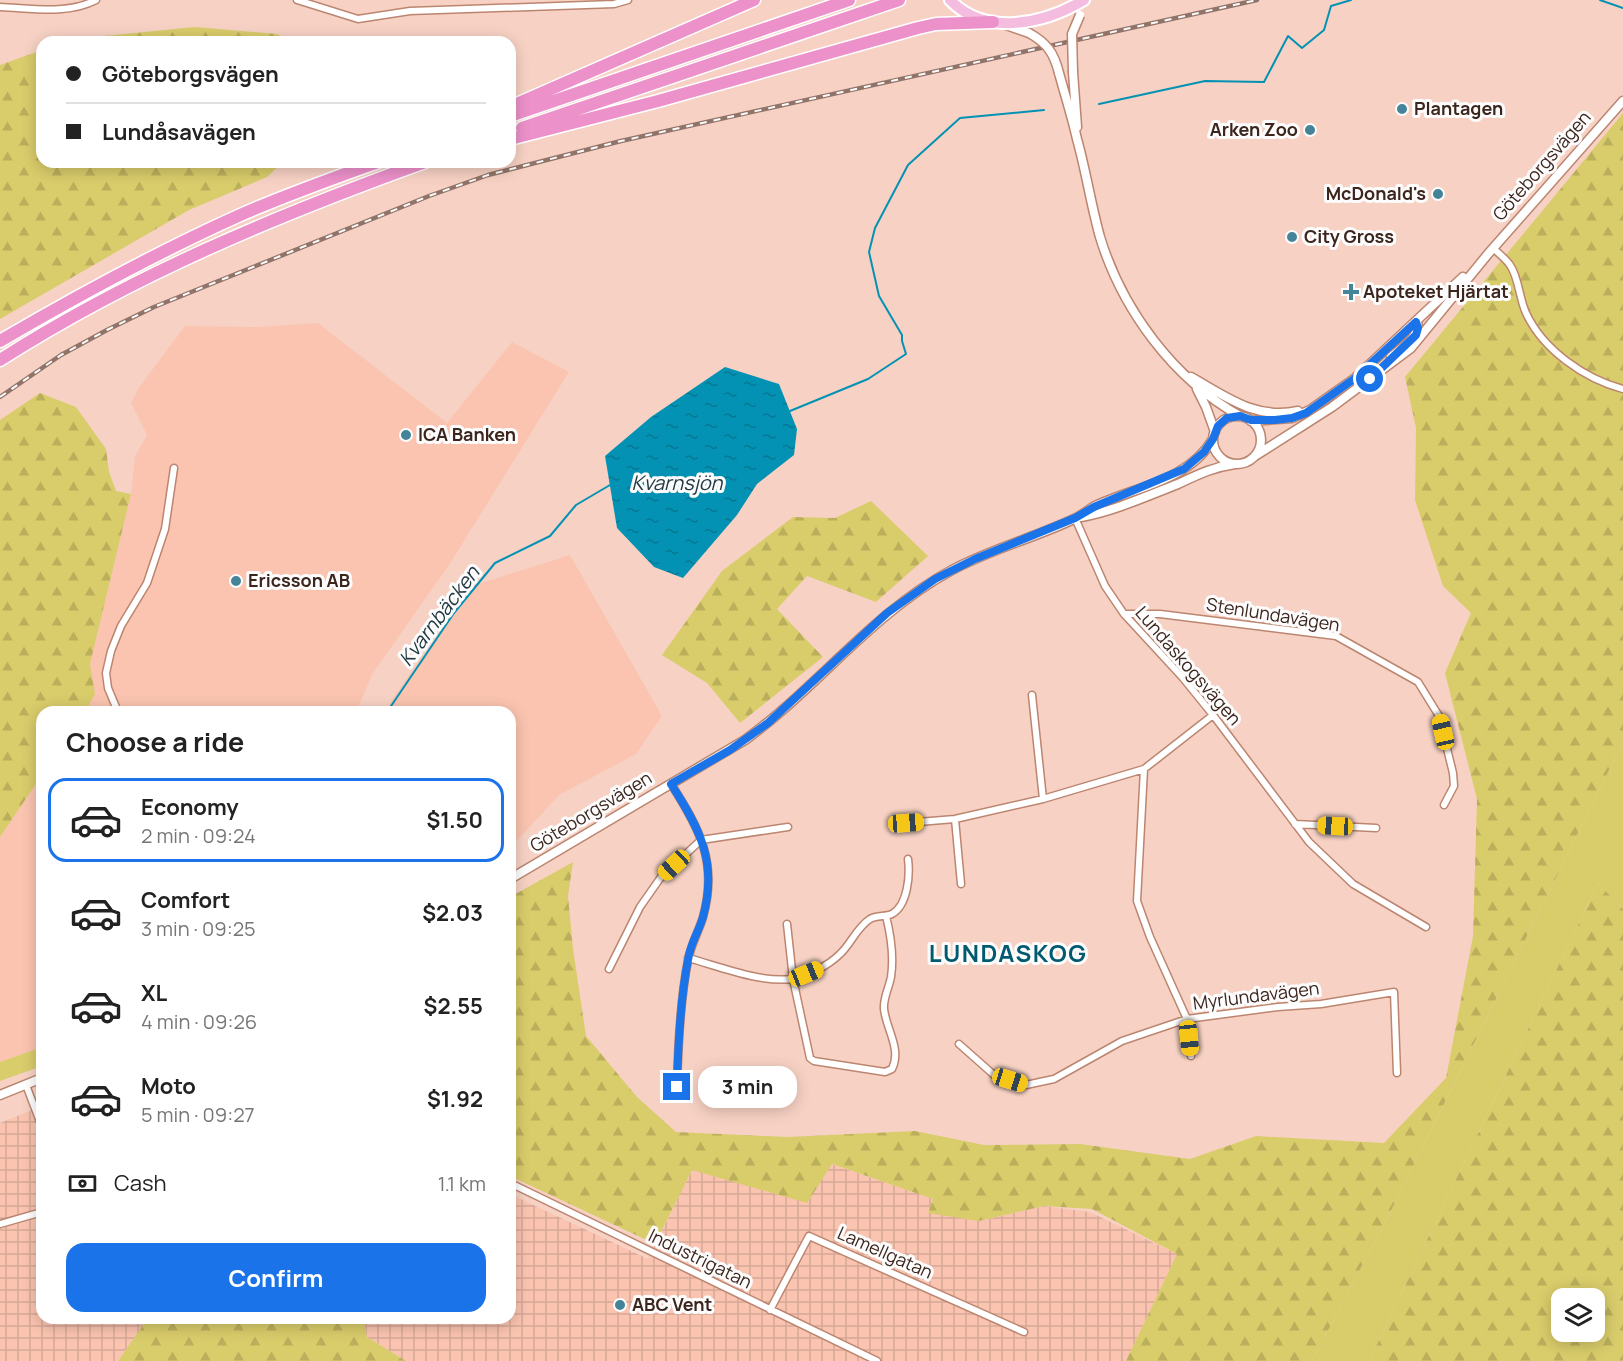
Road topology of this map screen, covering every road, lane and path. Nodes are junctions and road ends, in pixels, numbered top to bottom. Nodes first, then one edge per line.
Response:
1 (96, 0) edge
2 (297, 0) edge
3 (317, 0) edge
4 (628, 0) edge
5 (754, 0) edge
6 (849, 0) edge
7 (899, 0) edge
8 (1085, 0) edge
9 (953, 3) edge
10 (0, 7) edge
11 (322, 7) junction
12 (998, 23) junction
13 (1623, 101) edge
14 (516, 104) edge
15 (516, 114) edge
16 (516, 131) edge
17 (516, 137) edge
18 (1078, 139) junction
19 (362, 168) edge
20 (409, 168) edge
21 (1490, 251) junction
22 (1434, 321) junction
23 (1416, 322) junction
24 (0, 341) edge
25 (0, 360) edge
26 (1184, 373) junction
27 (1370, 379) junction
28 (1196, 386) junction
29 (1623, 389) edge
30 (1321, 403) junction
31 (1240, 416) junction
32 (1251, 420) junction
33 (1214, 435) junction
34 (1256, 456) junction
35 (1235, 464) junction
36 (174, 468) dead end
37 (1075, 518) junction
38 (1124, 614) junction
39 (1032, 695) dead end
40 (116, 706) edge
41 (1213, 715) junction
42 (1144, 769) junction
43 (671, 784) junction
44 (1043, 799) junction
45 (1444, 805) dead end
46 (955, 819) junction
47 (906, 823) dead end
48 (1294, 824) junction
49 (788, 827) dead end
50 (1376, 828) dead end
51 (701, 840) junction
52 (908, 859) dead end
53 (516, 875) edge
54 (961, 884) dead end
55 (886, 916) junction
56 (787, 924) dead end
57 (1426, 927) dead end
58 (688, 958) junction
59 (609, 969) dead end
60 (793, 979) junction
61 (1186, 1019) junction
62 (959, 1044) dead end
63 (1191, 1056) dead end
64 (1397, 1073) dead end
65 (36, 1081) edge
66 (26, 1085) junction
67 (677, 1087) dead end
68 (0, 1095) edge
69 (36, 1111) edge
70 (516, 1186) edge
71 (36, 1214) edge
72 (0, 1224) edge
73 (770, 1310) junction
74 (1024, 1332) dead end
75 (877, 1361) edge

1 - 10 street
2 - 11 street
3 - 11 street
4 - 11 street
5 - 14 highway
6 - 15 highway
7 - 16 highway
8 - 12 main road
8 - 18 street, bridge
9 - 12 main road
12 - 17 highway
12 - 18 street, bridge
13 - 21 street, Göteborgsvägen
18 - 26 street
19 - 24 highway
20 - 25 highway
21 - 22 street, Göteborgsvägen
21 - 23 street, Göteborgsvägen
21 - 29 street
22 - 23 street
22 - 27 street, Göteborgsvägen
23 - 27 street, Göteborgsvägen
23 - 30 street, Göteborgsvägen
26 - 28 street
26 - 30 street
27 - 34 street, Göteborgsvägen
28 - 31 street
28 - 33 street
30 - 32 street, Göteborgsvägen
31 - 32 street
31 - 33 street
32 - 34 street
33 - 35 street
33 - 37 street, Göteborgsvägen
34 - 35 street
35 - 37 street, Göteborgsvägen
36 - 40 street
37 - 38 street, Lundaskogsvägen
37 - 43 street, Göteborgsvägen
38 - 41 street, Lundaskogsvägen
38 - 45 street, Stenlundavägen
39 - 44 street
41 - 42 street
41 - 48 street, Lundaskogsvägen
42 - 44 street
42 - 61 street
43 - 51 street
43 - 53 street, Göteborgsvägen
44 - 46 street
46 - 47 street
46 - 54 street
48 - 50 street
48 - 57 street, Lundaskogsvägen
49 - 51 street
51 - 58 street
51 - 59 street
52 - 55 street
55 - 60 street
55 - 60 street
56 - 60 street
58 - 60 street
58 - 67 street
61 - 62 street, Myrlundavägen
61 - 63 street
61 - 64 street, Myrlundavägen
65 - 66 street
66 - 68 street
66 - 69 street
70 - 73 street, Industrigatan
71 - 72 street
73 - 74 street, Lamellgatan
73 - 75 street, Industrigatan

